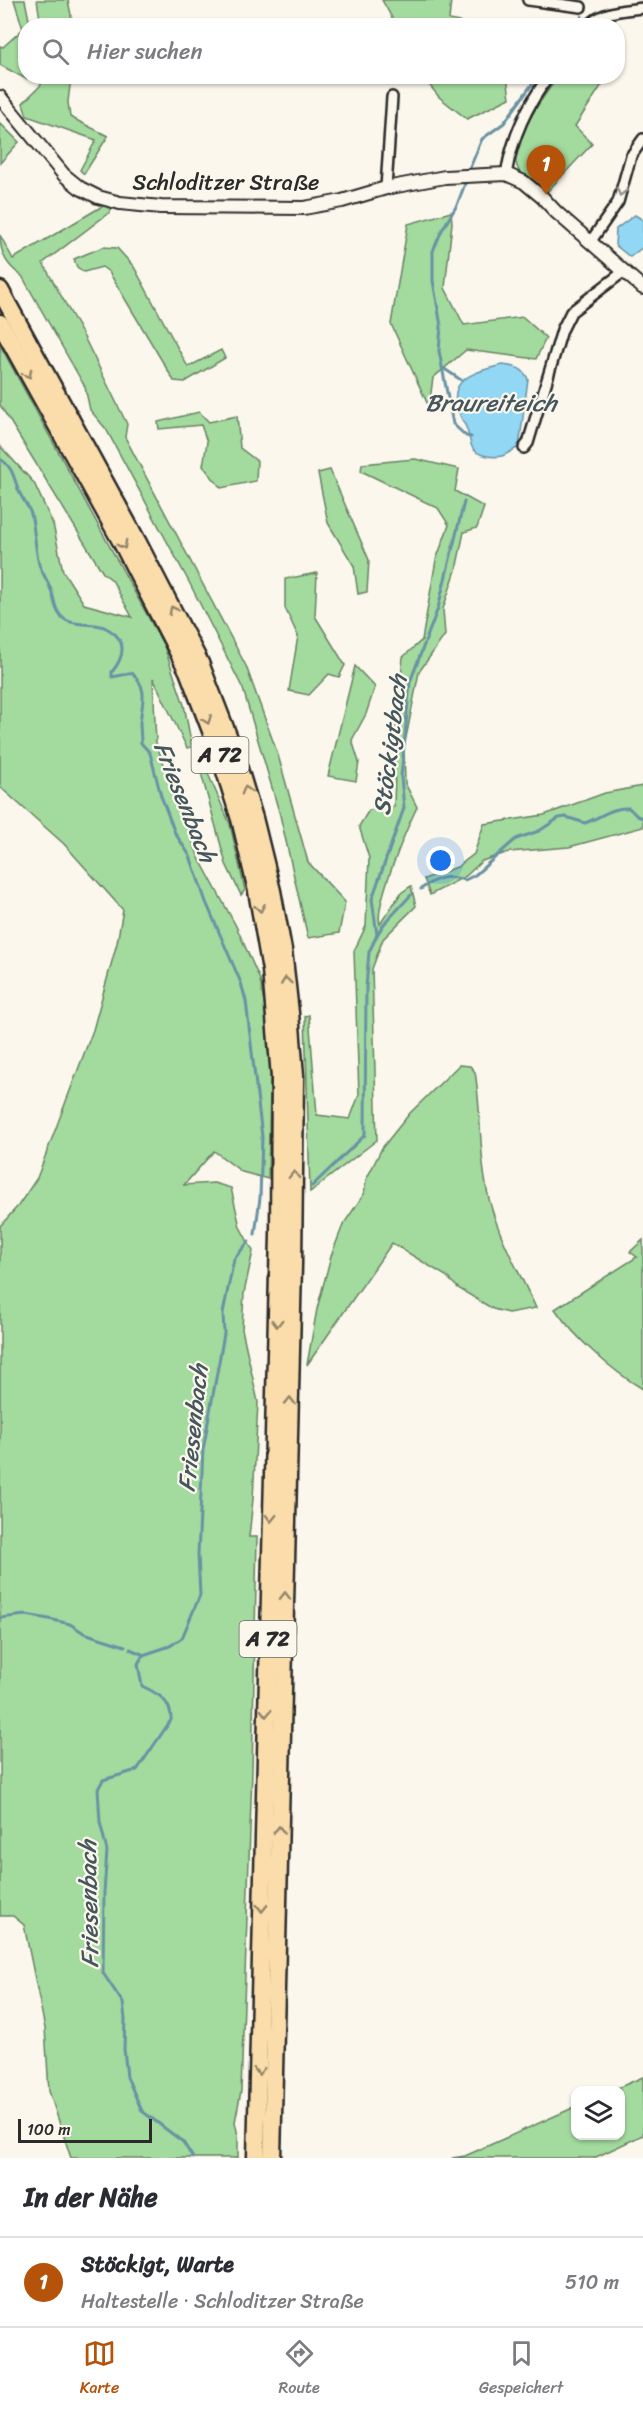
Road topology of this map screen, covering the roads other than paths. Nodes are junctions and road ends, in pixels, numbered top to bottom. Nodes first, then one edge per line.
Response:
1 (528, 0) edge
2 (579, 4) edge
3 (643, 8) edge
4 (588, 18) edge
5 (603, 18) edge
6 (543, 84) edge
7 (0, 97) edge
8 (392, 97) dead end
9 (643, 139) edge
10 (506, 174) junction
11 (386, 188) junction
12 (591, 241) junction
13 (622, 272) junction
14 (643, 288) edge
15 (0, 290) edge
16 (0, 323) edge
17 (524, 448) dead end
18 (286, 1234) junction
19 (285, 1265) junction
20 (256, 2158) edge
21 (272, 2158) edge

1 - 2 street
2 - 4 street
3 - 5 street
6 - 10 street
7 - 11 street, Schloditzer Straße
8 - 11 street
9 -> 12 street
10 - 11 street, Schloditzer Straße
10 - 12 street
12 - 13 street
13 - 14 street
13 - 17 street
18 -> 15 highway, A 72
16 -> 18 highway, A 72
18 - 19 highway, A 72
19 -> 20 highway, A 72
21 -> 19 highway, A 72

